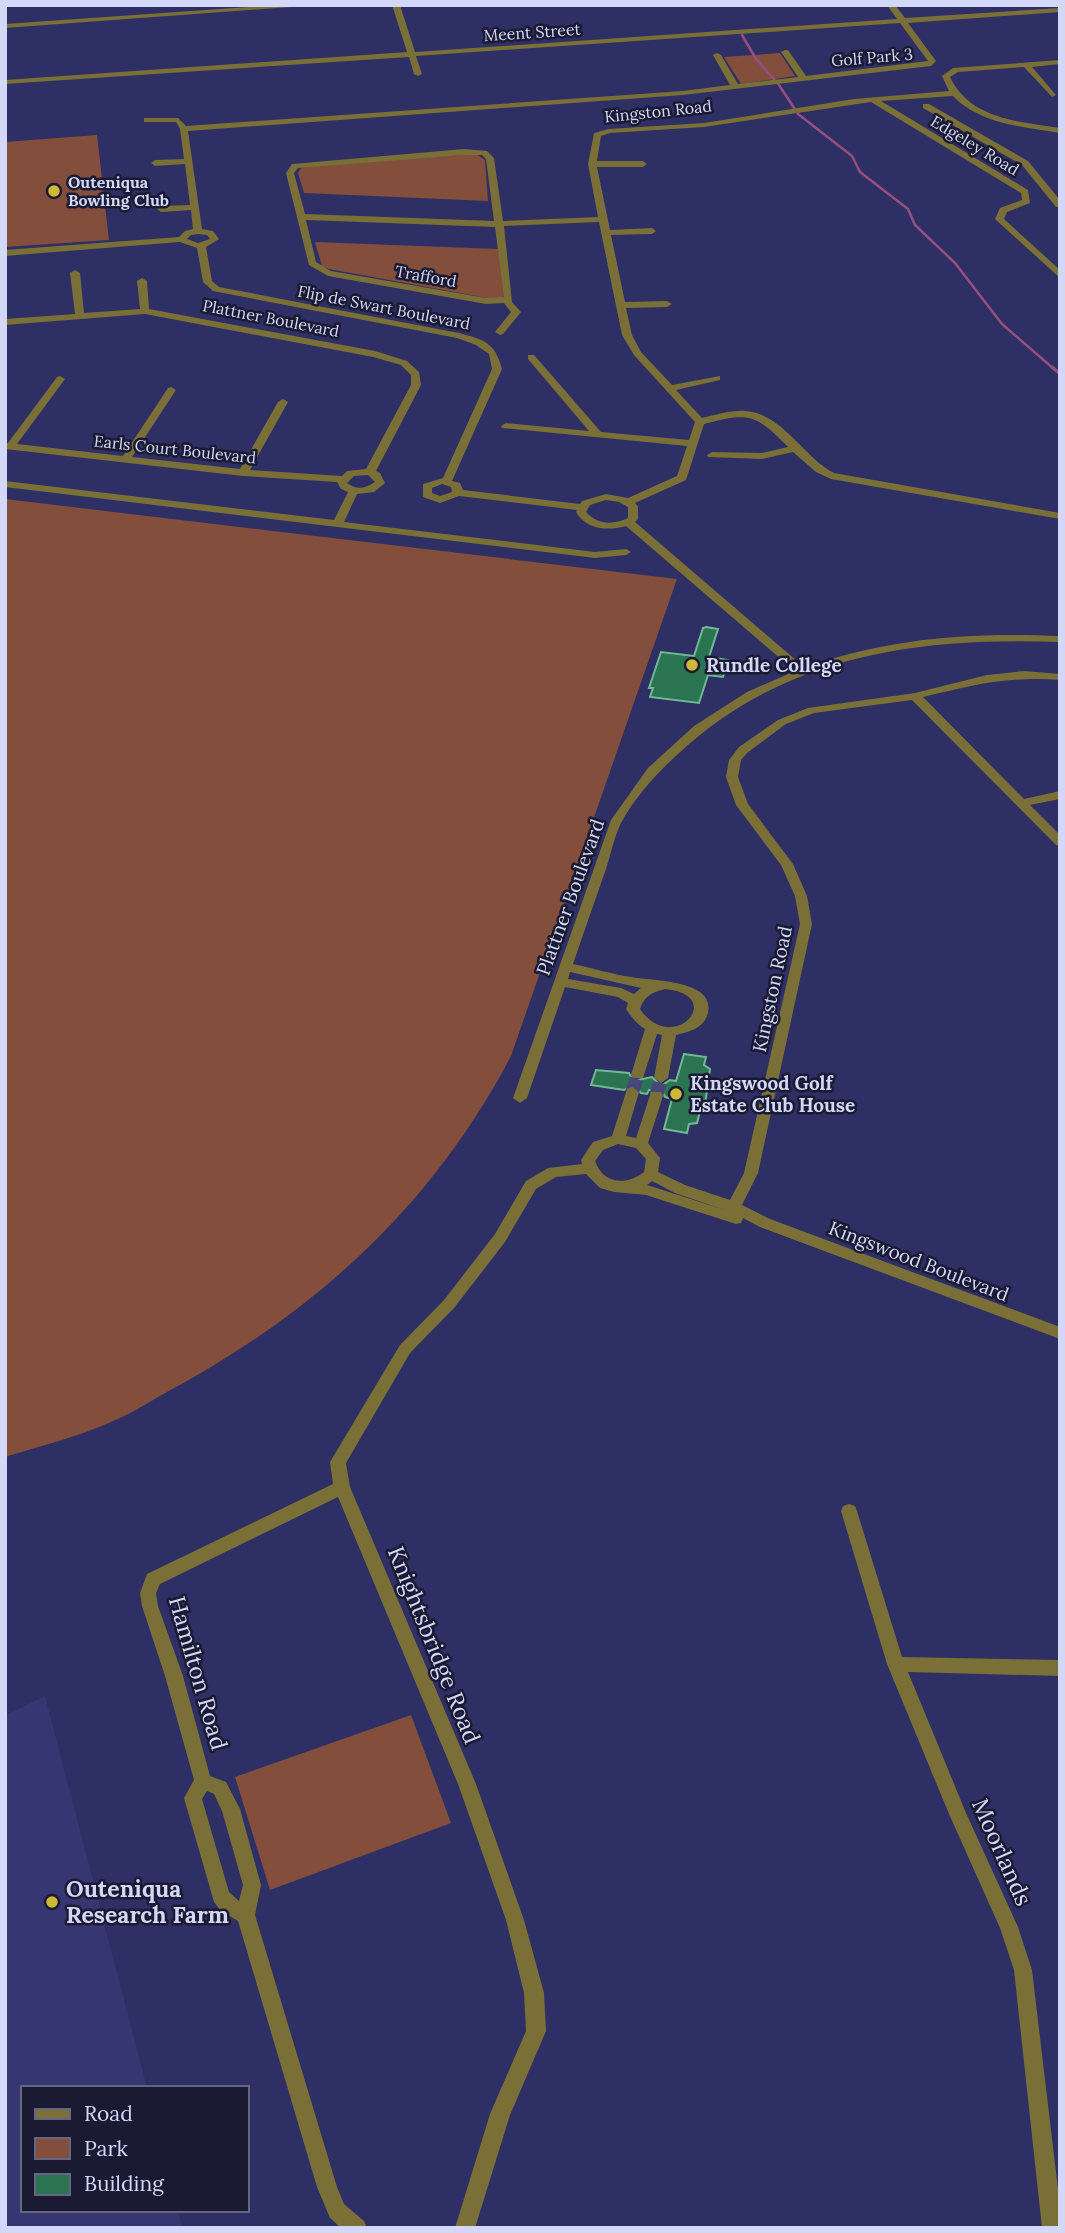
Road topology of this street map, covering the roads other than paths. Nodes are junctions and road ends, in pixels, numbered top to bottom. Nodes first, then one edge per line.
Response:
1 (314, 5) edge
2 (396, 5) edge
3 (891, 5) edge
4 (1041, 8) edge
5 (1060, 10) edge
6 (902, 20) junction
7 (5, 26) edge
8 (785, 52) dead end
9 (411, 54) junction
10 (717, 55) dead end
11 (1060, 62) edge
12 (1026, 65) junction
13 (418, 74) dead end
14 (803, 78) junction
15 (5, 82) edge
16 (566, 88) dead end
17 (736, 88) junction
18 (954, 93) junction
19 (474, 95) dead end
20 (1052, 95) dead end
21 (873, 100) junction
22 (572, 101) junction
23 (373, 102) dead end
24 (926, 106) dead end
25 (478, 107) junction
26 (272, 109) dead end
27 (377, 115) junction
28 (147, 120) dead end
29 (276, 123) junction
30 (184, 130) junction
31 (1060, 131) edge
32 (993, 144) junction
33 (982, 147) dead end
34 (971, 150) dead end
35 (960, 153) junction
36 (188, 161) junction
37 (155, 163) dead end
38 (593, 164) junction
39 (643, 164) dead end
40 (1059, 205) edge
41 (196, 207) junction
42 (161, 209) dead end
43 (301, 217) junction
44 (602, 219) junction
45 (498, 224) junction
46 (198, 231) junction
47 (652, 231) dead end
48 (606, 233) junction
49 (182, 239) junction
50 (201, 246) junction
51 (5, 253) edge
52 (75, 273) dead end
53 (1060, 275) edge
54 (142, 281) dead end
55 (507, 301) junction
56 (667, 304) dead end
57 (621, 305) junction
58 (145, 311) junction
59 (80, 316) junction
60 (5, 322) edge
61 (500, 332) dead end
62 (531, 357) dead end
63 (717, 378) dead end
64 (60, 379) dead end
65 (672, 388) junction
66 (171, 390) dead end
67 (283, 402) dead end
68 (701, 422) junction
69 (506, 426) dead end
70 (599, 436) junction
71 (694, 444) junction
72 (8, 446) edge
73 (793, 449) junction
74 (712, 455) dead end
75 (126, 459) junction
76 (370, 472) junction
77 (243, 473) junction
78 (342, 479) junction
79 (447, 481) junction
80 (5, 484) edge
81 (354, 491) junction
82 (458, 493) junction
83 (628, 502) junction
84 (582, 507) junction
85 (1060, 516) edge
86 (628, 522) junction
87 (337, 524) junction
88 (626, 552) dead end
89 (1060, 639) edge
90 (802, 671) junction
91 (1060, 677) edge
92 (915, 695) junction
93 (1060, 795) edge
94 (1023, 803) junction
95 (1060, 842) edge
96 (565, 967) junction
97 (560, 982) junction
98 (665, 985) junction
99 (635, 1001) junction
100 (652, 1029) junction
101 (670, 1031) junction
102 (643, 1058) junction
103 (666, 1061) junction
104 (638, 1075) tunnel mouth
105 (661, 1078) tunnel mouth
106 (632, 1092) tunnel mouth
107 (656, 1096) tunnel mouth
108 (520, 1098) dead end
109 (626, 1113) junction
110 (649, 1117) junction
111 (618, 1139) junction
112 (641, 1144) junction
113 (589, 1168) junction
114 (651, 1174) junction
115 (624, 1188) junction
116 (731, 1212) junction
117 (1060, 1333) edge
118 (342, 1486) junction
119 (849, 1511) dead end
120 (896, 1664) junction
121 (1060, 1668) edge
122 (203, 1781) junction
123 (246, 1915) junction
124 (357, 2228) edge
125 (465, 2228) edge
126 (1052, 2228) edge

1 - 7 street
2 - 9 street
3 - 6 street
4 - 5 street, Meent Street
4 - 6 street, Meent Street
6 - 9 street, Meent Street
6 - 14 street, Golf Park 3
8 - 14 street
9 - 13 street
9 - 15 street, Meent Street
10 - 17 street
11 - 12 street
12 - 18 street
12 - 20 street
14 - 17 street, Golf Park 3
16 - 22 street
17 - 22 street, Golf Park 3
18 - 21 street, Kingston Road
18 - 31 street
19 - 25 street
21 - 35 street, Edgeley Road
21 - 38 street, Kingston Road
22 - 25 street, Golf Park 3
23 - 27 street
24 - 32 street
25 - 27 street, Golf Park 3
26 - 29 street
27 - 29 street, Golf Park 3
28 - 30 street, Golf Park 3
29 - 30 street, Golf Park 3
30 - 36 street
32 - 33 street
32 - 40 street
34 - 35 street
35 - 53 street, Edgeley Road
36 - 37 street
36 - 41 street
38 - 39 street
38 - 44 street, Kingston Road
41 - 42 street
41 - 46 street
43 - 45 street
43 - 45 street, Trafford
43 - 55 street, Trafford
44 - 45 street
44 - 48 street, Kingston Road
45 - 55 street, Trafford
46 - 49 street
46 - 50 street
47 - 48 street
48 - 57 street, Kingston Road
49 - 50 street
49 - 51 street
50 - 79 street, Flip de Swart Boulevard
52 - 59 street
54 - 58 street
55 - 61 street
56 - 57 street
57 - 65 street, Kingston Road
58 - 59 street, Plattner Boulevard
58 - 76 street, Plattner Boulevard
59 - 60 street, Plattner Boulevard
62 - 70 street
63 - 65 street
64 - 72 street
65 - 68 street, Kingston Road
66 - 75 street
67 - 77 street
68 - 71 street
68 - 73 street
69 - 70 street
70 - 71 street
71 - 83 street
72 - 75 street, Earls Court Boulevard
73 - 74 street
73 - 85 street
75 - 77 street, Earls Court Boulevard
76 - 78 street, Earls Court Boulevard
76 - 81 street, Plattner Boulevard
77 - 78 street, Earls Court Boulevard
78 - 81 street
79 - 82 street
79 - 82 street
80 - 87 street
81 - 87 street
82 - 84 street
83 - 84 street
83 - 86 street
84 - 86 street
86 - 90 street
87 - 88 street
89 - 90 street, Plattner Boulevard
90 - 96 street, Plattner Boulevard
91 - 92 street, Kingston Road
92 - 94 street
92 - 116 street, Kingston Road
93 - 94 street
94 - 95 street
96 - 97 street, Plattner Boulevard
96 - 98 street
97 - 99 street
97 - 108 street, Plattner Boulevard
98 - 99 street
98 - 101 street
99 - 100 street
100 - 101 street
100 - 102 street
101 - 103 street
102 - 103 street
102 - 104 street
103 - 105 street
106 - 109 street
107 - 110 street
109 - 110 street
109 - 111 street
110 - 112 street
111 - 112 street
111 - 113 street
112 - 114 street
113 - 115 street
113 - 118 street, Knightsbridge Road
114 - 115 street
114 - 116 street, Kingswood Boulevard
115 - 116 street, Kingswood Boulevard
116 - 117 street, Kingswood Boulevard
118 - 122 street, Hamilton Road
118 - 125 street, Knightsbridge Road
119 - 120 street, Moorlands
120 - 121 street
120 - 126 street, Moorlands
122 - 123 street
122 - 123 street
123 - 124 street

